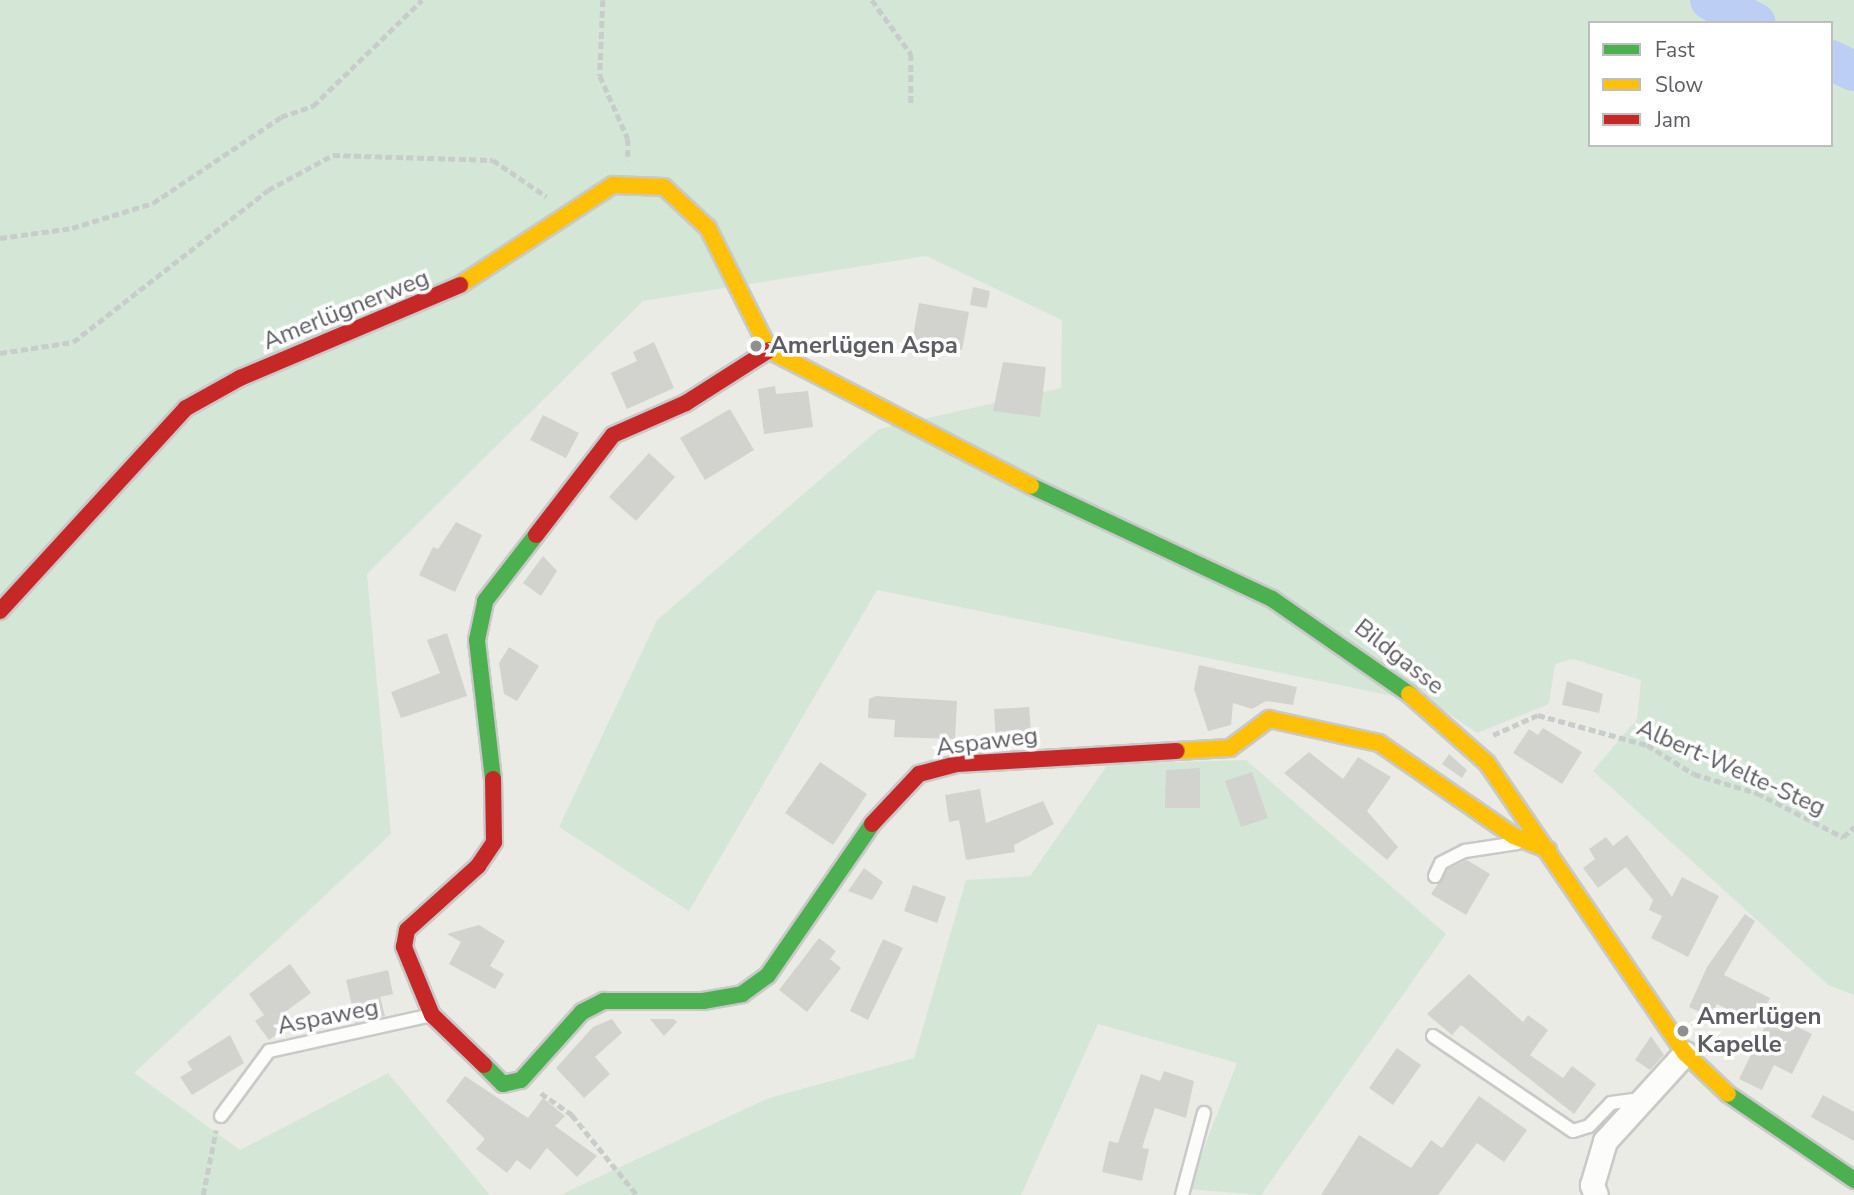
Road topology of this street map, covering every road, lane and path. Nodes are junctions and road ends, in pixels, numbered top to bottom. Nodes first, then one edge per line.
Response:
1 (422, 0) edge
2 (603, 0) edge
3 (872, 0) edge
4 (911, 106) dead end
5 (628, 139) dead end
6 (555, 220) junction
7 (0, 238) edge
8 (769, 350) junction
9 (0, 353) edge
10 (0, 611) edge
11 (1475, 747) junction
12 (1854, 827) edge
13 (1524, 840) junction
14 (1548, 850) junction
15 (1435, 876) dead end
16 (432, 1015) junction
17 (1433, 1036) dead end
18 (1685, 1053) junction
19 (521, 1080) junction
20 (1643, 1098) junction
21 (1204, 1113) dead end
22 (221, 1116) joint
23 (1854, 1180) edge
24 (203, 1195) edge
25 (637, 1195) edge
26 (1182, 1195) edge
27 (1596, 1195) edge

1 - 7 path
2 - 5 path
3 - 4 path
6 - 8 street, Amerlügnerweg
6 - 9 path
6 - 10 street, Amerlügnerweg
8 - 11 street, Bildgasse
8 - 16 street
11 - 12 path, Albert-Welte-Steg
11 - 14 street, Bildgasse
13 - 14 street, Aspaweg
13 - 15 lane
13 - 19 street, Aspaweg
14 - 18 street, Bildgasse
16 - 19 street
16 - 22 lane, Aspaweg
17 - 20 lane
18 - 20 street
18 - 23 street, Bildgasse
19 - 25 path
20 - 27 street
21 - 26 lane
22 - 24 path

